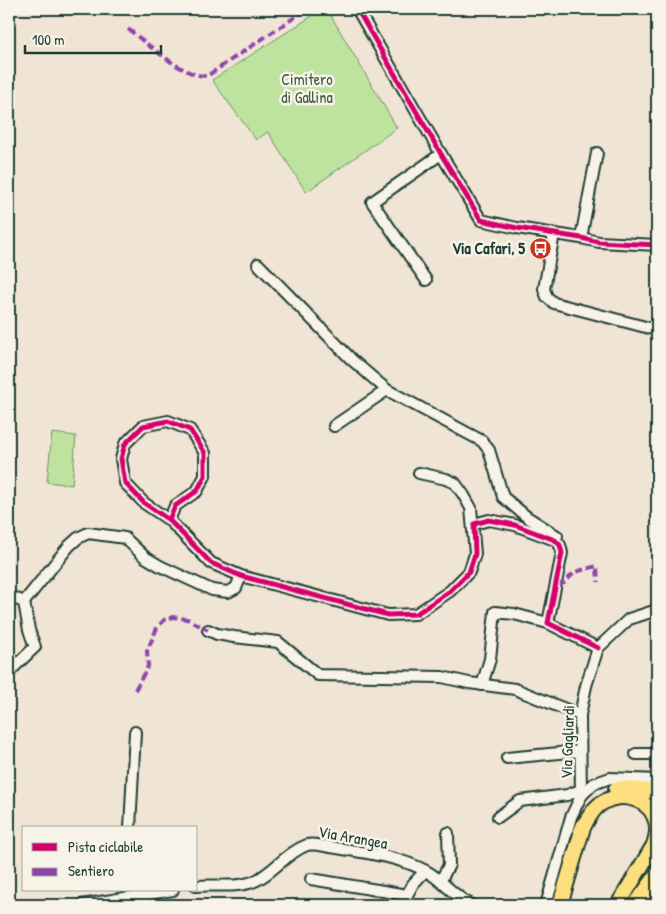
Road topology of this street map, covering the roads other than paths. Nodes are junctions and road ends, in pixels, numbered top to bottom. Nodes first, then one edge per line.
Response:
1 (356, 9) edge
2 (597, 153) dead end
3 (441, 154) junction
4 (554, 234) junction
5 (581, 238) junction
6 (657, 245) edge
7 (258, 264) dead end
8 (426, 280) dead end
9 (657, 332) edge
10 (387, 390) junction
11 (334, 426) dead end
12 (419, 473) dead end
13 (169, 520) junction
14 (474, 524) junction
15 (555, 540) junction
16 (241, 576) junction
17 (9, 596) edge
18 (24, 602) junction
19 (657, 610) edge
20 (548, 623) junction
21 (208, 630) dead end
22 (598, 648) junction
23 (9, 672) edge
24 (482, 685) junction
25 (580, 716) junction
26 (135, 732) dead end
27 (580, 751) junction
28 (636, 754) dead end
29 (657, 754) edge
30 (507, 758) dead end
31 (657, 780) edge
32 (657, 792) edge
33 (581, 793) junction
34 (498, 817) dead end
35 (130, 826) edge
36 (582, 831) junction
37 (448, 833) dead end
38 (657, 855) edge
39 (425, 870) junction
40 (657, 875) edge
41 (311, 879) dead end
42 (441, 880) junction
43 (198, 886) edge
44 (165, 892) edge
45 (627, 892) junction
46 (146, 896) junction
47 (82, 905) edge
48 (140, 905) edge
49 (472, 905) edge
50 (546, 905) edge
51 (560, 905) edge
52 (618, 905) edge
53 (635, 905) edge

1 - 3 street
2 - 5 street
3 - 4 street
3 - 8 street
4 - 5 street
4 - 9 street
5 - 6 street
7 - 10 street
10 - 11 street
10 - 15 street
12 - 14 street
13 - 13 street
13 - 16 street
14 - 15 street
14 - 16 street
15 - 20 street
16 - 18 street
17 - 18 street
18 - 23 street
19 - 22 street
20 - 22 street
20 - 24 street
21 - 24 street
22 - 25 street, Via Gagliardi
24 - 25 street
25 - 27 street, Via Gagliardi
26 - 35 street
27 - 30 street
27 - 33 street, Via Gagliardi
28 - 29 street
31 - 33 street
32 - 36 highway
33 - 34 street
33 - 50 street, Via Gagliardi
36 - 45 highway
36 - 51 highway
37 - 42 street
38 - 45 highway
39 - 41 street
39 - 42 street, Via Arangea
39 - 43 street, Via Arangea
40 - 53 highway
42 - 49 street, Via Arangea
44 - 46 street
45 - 52 highway
46 - 47 street
46 - 48 street

